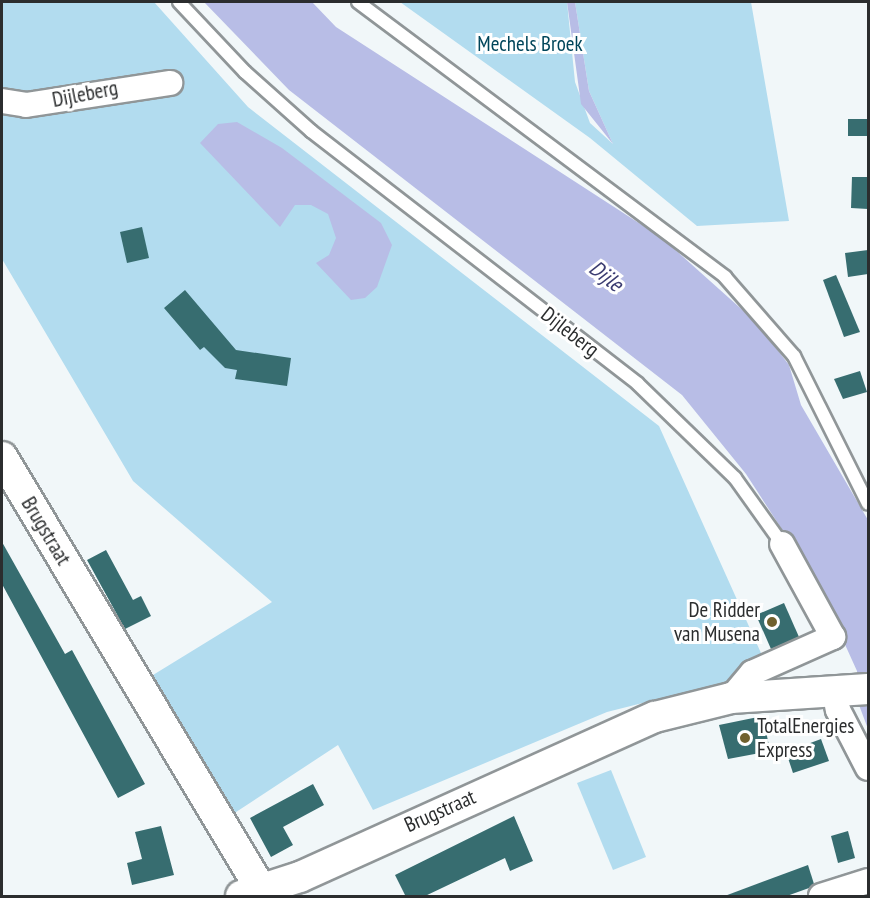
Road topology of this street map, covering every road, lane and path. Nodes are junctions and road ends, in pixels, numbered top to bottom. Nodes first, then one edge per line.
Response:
1 (178, 2) edge
2 (358, 2) edge
3 (170, 83) dead end
4 (2, 101) edge
5 (2, 457) edge
6 (868, 504) edge
7 (782, 544) joint
8 (849, 690) edge
9 (731, 698) junction
10 (868, 768) edge
11 (863, 888) edge
12 (250, 895) edge
13 (821, 897) edge

1 - 7 lane, Dijleberg
2 - 6 lane
3 - 4 street, Dijleberg
5 - 12 street, Brugstraat
7 - 9 street, Dijleberg
8 - 9 street, Brugstraat
8 - 10 street
9 - 12 street, Brugstraat
11 - 13 street

